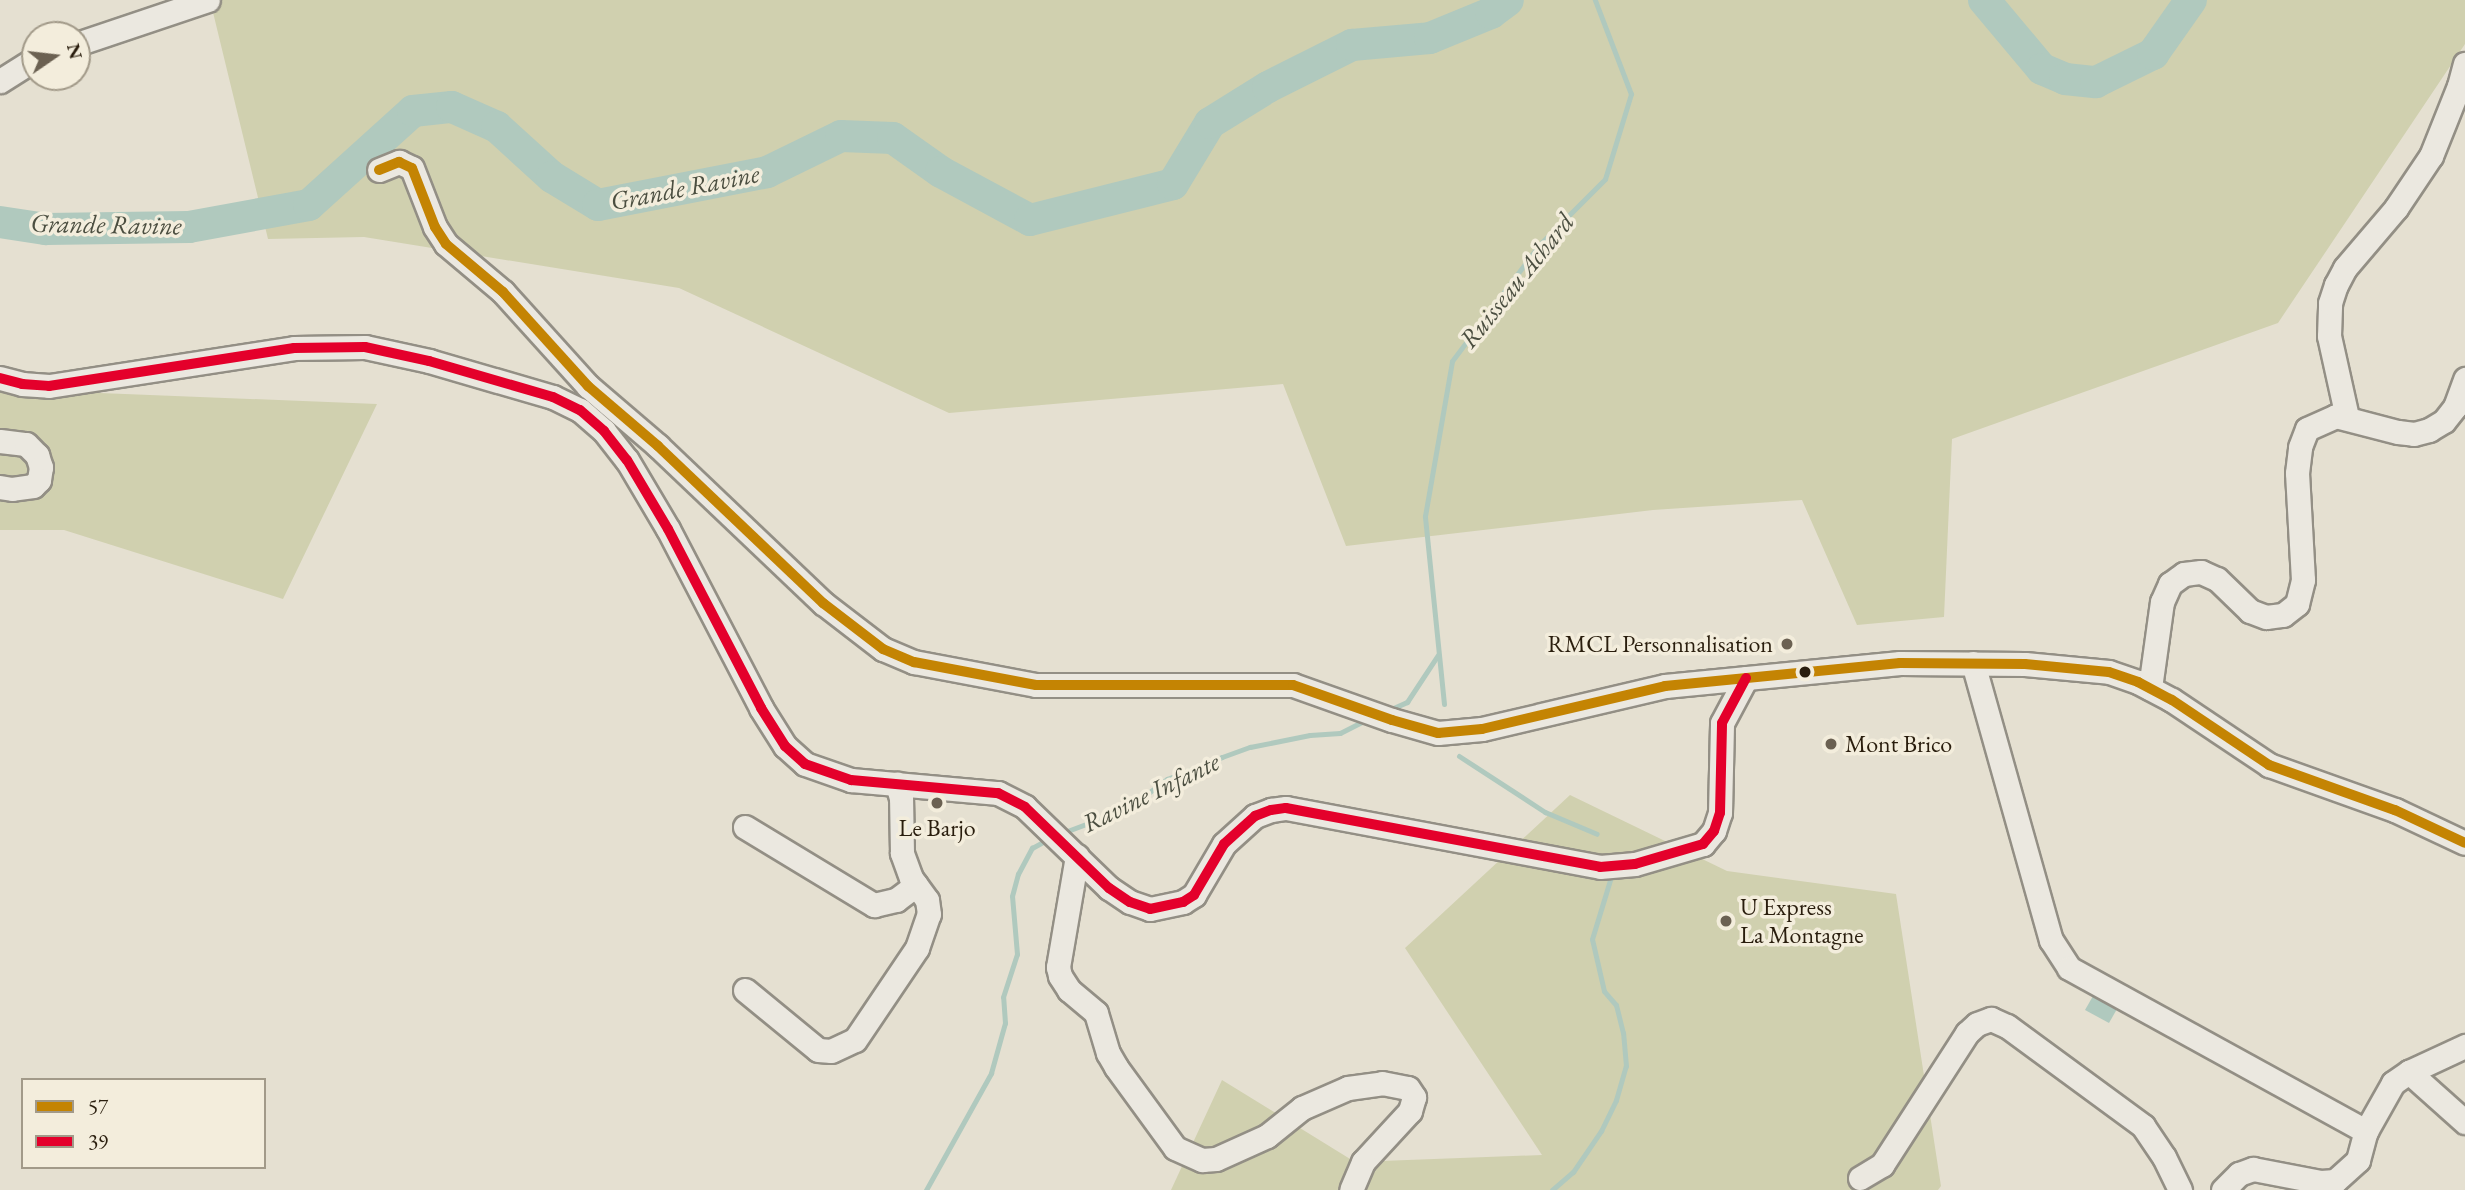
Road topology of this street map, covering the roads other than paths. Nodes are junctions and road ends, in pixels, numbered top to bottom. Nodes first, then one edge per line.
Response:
1 (208, 0) edge
2 (91, 39) edge
3 (2465, 64) edge
4 (21, 68) edge
5 (0, 81) edge
6 (379, 170) dead end
7 (0, 378) edge
8 (2465, 379) edge
9 (2460, 406) edge
10 (2347, 417) junction
11 (604, 431) junction
12 (0, 441) edge
13 (657, 446) junction
14 (642, 483) junction
15 (0, 487) edge
16 (1973, 663) junction
17 (1746, 678) junction
18 (2150, 688) junction
19 (897, 784) junction
20 (745, 827) dead end
21 (2465, 843) edge
22 (1077, 856) junction
23 (916, 885) junction
24 (745, 990) dead end
25 (2465, 1045) edge
26 (2409, 1072) junction
27 (2465, 1122) edge
28 (2366, 1131) junction
29 (1860, 1178) dead end
30 (2323, 1186) edge
31 (1351, 1190) edge
32 (2180, 1190) edge
33 (2223, 1190) edge

1 - 2 street
3 - 10 street
4 - 5 street
6 - 13 street
7 - 11 street
8 - 9 street
9 - 10 street
10 - 18 street
11 - 13 street
11 - 14 street
12 - 15 street
13 - 14 street
13 - 17 street
14 - 19 street
16 - 17 street
16 - 18 street
16 - 28 street
17 - 22 street
18 - 21 street
19 - 22 street
19 - 23 street
20 - 23 street
22 - 31 street
23 - 24 street
25 - 26 street
26 - 27 street
26 - 28 street
28 - 30 street
29 - 32 street
30 - 33 street

